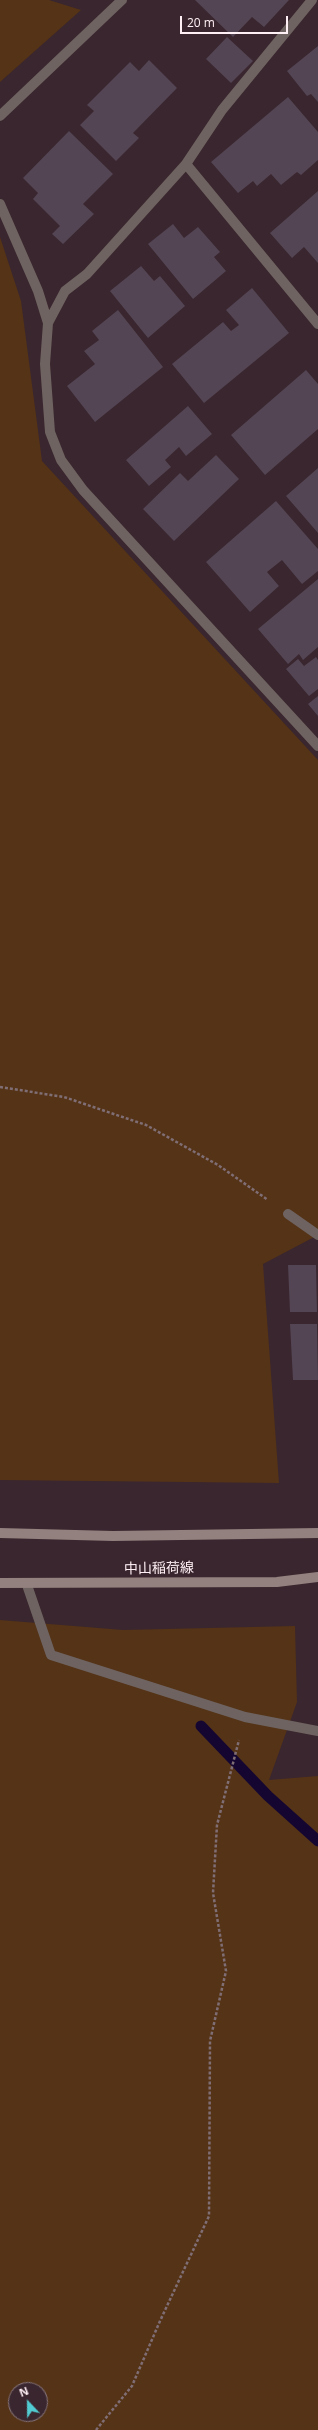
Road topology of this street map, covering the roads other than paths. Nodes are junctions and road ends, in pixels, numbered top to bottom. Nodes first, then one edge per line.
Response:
1 (122, 0) edge
2 (312, 0) edge
3 (0, 116) edge
4 (186, 164) junction
5 (0, 204) edge
6 (48, 323) junction
7 (318, 324) edge
8 (318, 746) edge
9 (288, 1214) road end
10 (318, 1235) edge
11 (0, 1533) edge
12 (318, 1533) edge
13 (318, 1577) edge
14 (0, 1583) edge
15 (27, 1585) junction
16 (318, 1731) edge

1 - 3 street
2 - 4 street
4 - 6 street
4 - 7 street
5 - 6 street
6 - 8 street
9 - 10 street
11 - 12 main road
13 - 15 main road, 中山稲荷線
14 - 15 main road, 中山稲荷線
15 - 16 street

